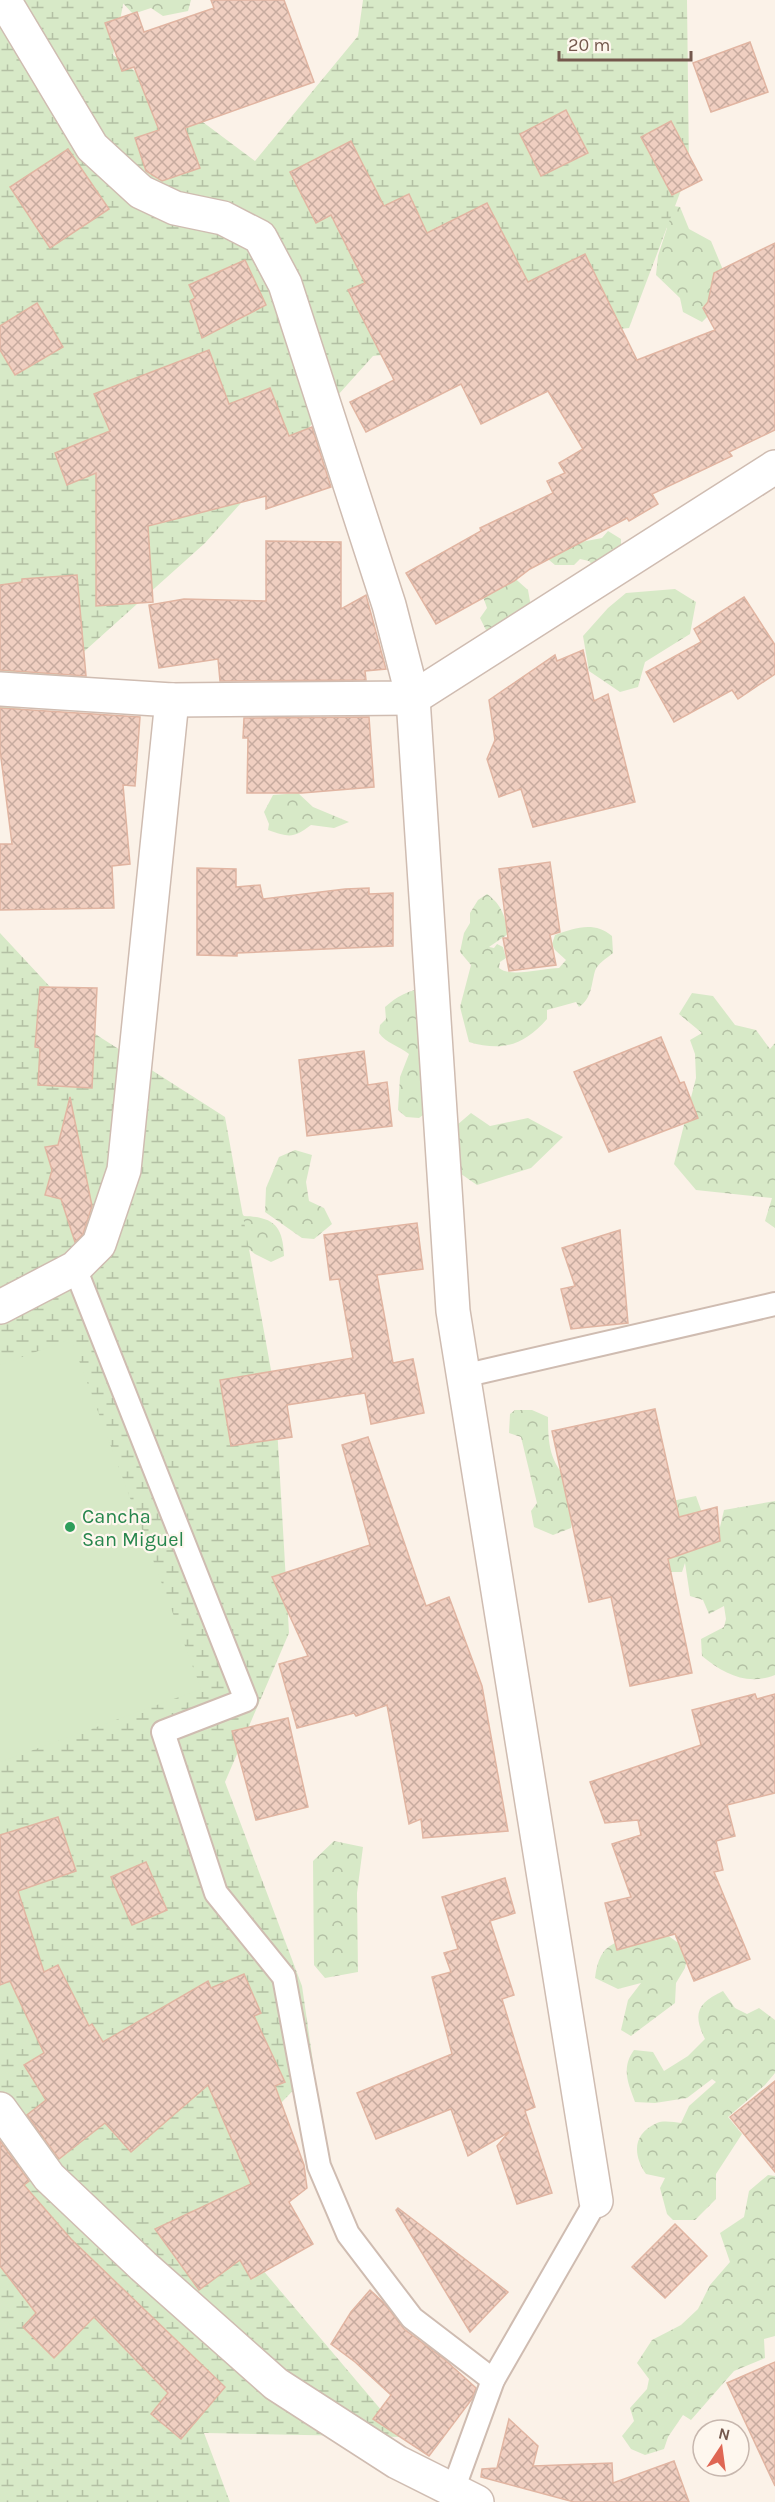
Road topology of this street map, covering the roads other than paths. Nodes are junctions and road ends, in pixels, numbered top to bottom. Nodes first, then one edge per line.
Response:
1 (4, 0) edge
2 (775, 467) edge
3 (0, 688) edge
4 (413, 698) junction
5 (172, 700) junction
6 (75, 1268) junction
7 (775, 1304) edge
8 (0, 1307) edge
9 (463, 1376) junction
10 (0, 2109) edge
11 (596, 2201) joint
12 (493, 2380) junction
13 (465, 2496) edge

1 - 4 street
2 - 4 street
3 - 5 street
4 - 5 street
4 - 9 street
5 - 6 street
6 - 8 street
6 - 12 lane
7 - 9 lane
9 - 11 street
10 - 13 street
11 - 12 lane
12 - 13 lane

